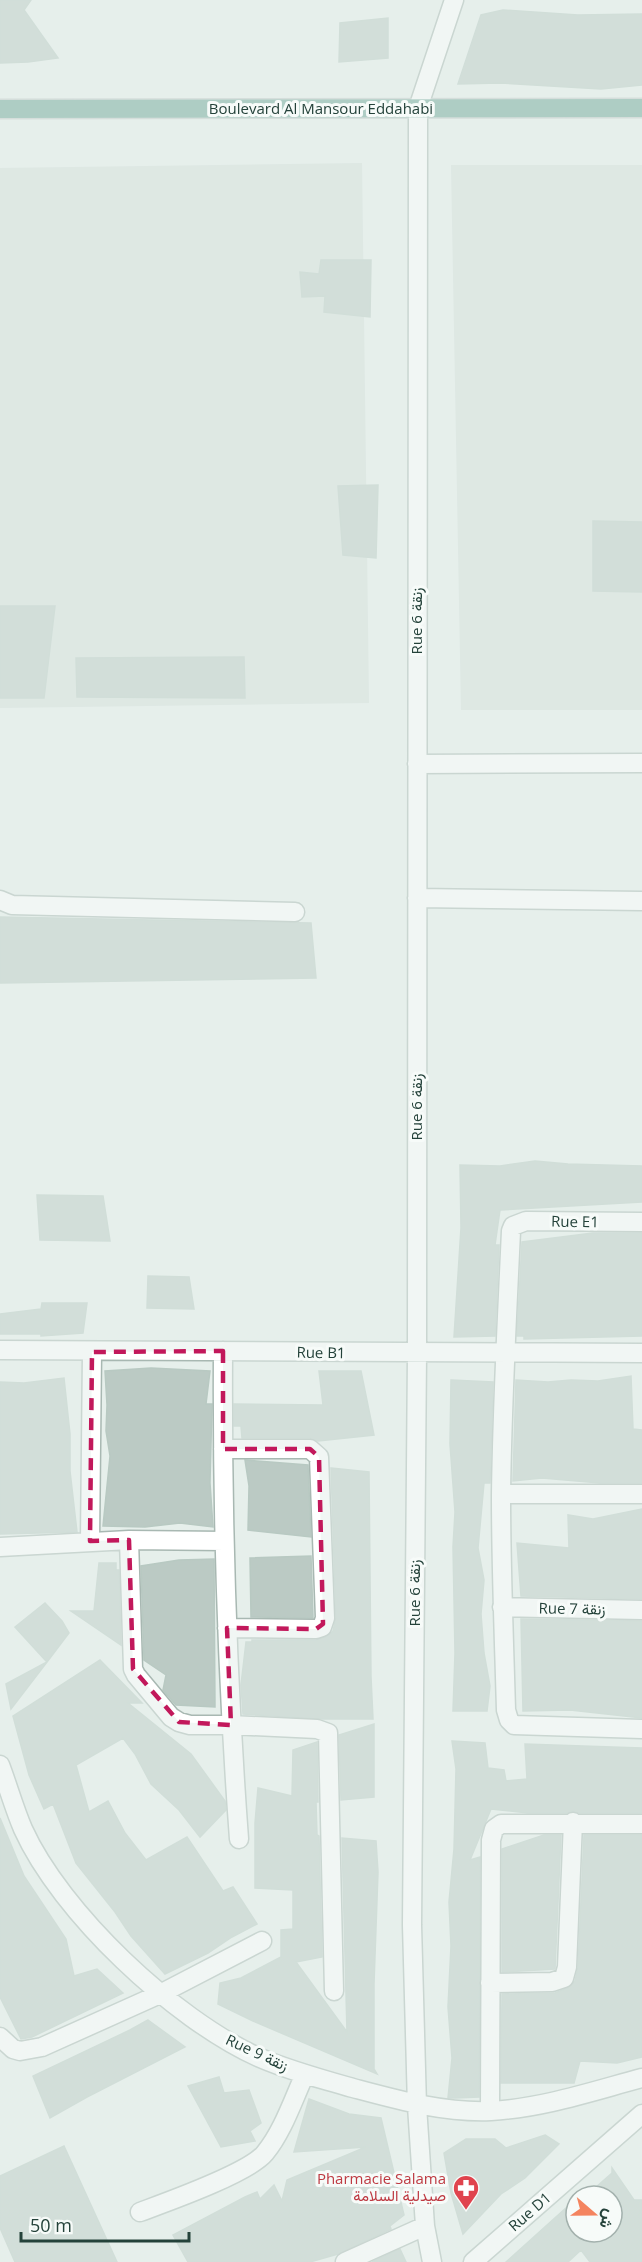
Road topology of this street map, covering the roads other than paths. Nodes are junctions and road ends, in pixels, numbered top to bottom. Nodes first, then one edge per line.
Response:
1 (454, 0) edge
2 (418, 108) junction
3 (642, 108) edge
4 (0, 109) edge
5 (642, 763) edge
6 (417, 764) junction
7 (417, 898) junction
8 (0, 900) edge
9 (642, 901) edge
10 (295, 912) dead end
11 (642, 1222) edge
12 (0, 1350) edge
13 (92, 1352) junction
14 (224, 1352) junction
15 (417, 1353) junction
16 (505, 1353) junction
17 (642, 1353) edge
18 (223, 1449) junction
19 (501, 1494) junction
20 (642, 1494) edge
21 (129, 1540) junction
22 (224, 1541) junction
23 (90, 1542) junction
24 (0, 1547) edge
25 (502, 1607) junction
26 (642, 1610) edge
27 (227, 1628) junction
28 (231, 1725) junction
29 (642, 1729) edge
30 (0, 1765) edge
31 (573, 1822) junction
32 (642, 1824) edge
33 (239, 1839) dead end
34 (261, 1941) dead end
35 (490, 1983) junction
36 (334, 1991) dead end
37 (160, 1994) junction
38 (0, 2037) edge
39 (305, 2074) junction
40 (642, 2078) edge
41 (417, 2106) junction
42 (490, 2111) junction
43 (642, 2114) edge
44 (140, 2212) dead end
45 (425, 2226) junction
46 (345, 2262) edge
47 (432, 2262) edge
48 (473, 2262) edge

1 - 2 street, Rue 6 زنقة
2 - 3 main road, Boulevard Al Mansour Eddahabi
2 - 4 main road, Boulevard Al Mansour Eddahabi
2 - 6 street, Rue 6 زنقة
5 - 6 street
6 - 7 street, Rue 6 زنقة
7 - 9 street
7 - 15 street, Rue 6 زنقة
8 - 10 street
11 - 16 street, Rue E1
12 - 13 street, Rue B1
13 - 14 street, Rue B1
13 - 23 street
14 - 15 street, Rue B1
14 - 18 street
15 - 16 street, Rue B1
15 - 41 street, Rue 6 زنقة
16 - 17 street, Rue B1
16 - 19 street
18 - 22 street
18 - 27 street
19 - 20 street
19 - 25 street
21 - 22 street
21 - 23 street
21 - 28 street
22 - 27 street
23 - 24 street
25 - 26 street, Rue 7 زنقة
25 - 29 street
27 - 28 street
28 - 33 street
28 - 36 street
30 - 37 street, Rue 9 زنقة
31 - 32 street
31 - 35 street
31 - 35 street
34 - 37 street
35 - 42 street
37 - 38 street
37 - 39 street, Rue 9 زنقة
39 - 41 street, Rue 9 زنقة
39 - 44 street
40 - 42 street, Rue 9 زنقة
41 - 42 street, Rue 9 زنقة
41 - 45 street, Rue 6 زنقة
43 - 48 street, Rue D1
45 - 46 street
45 - 47 street, Rue 6 زنقة

